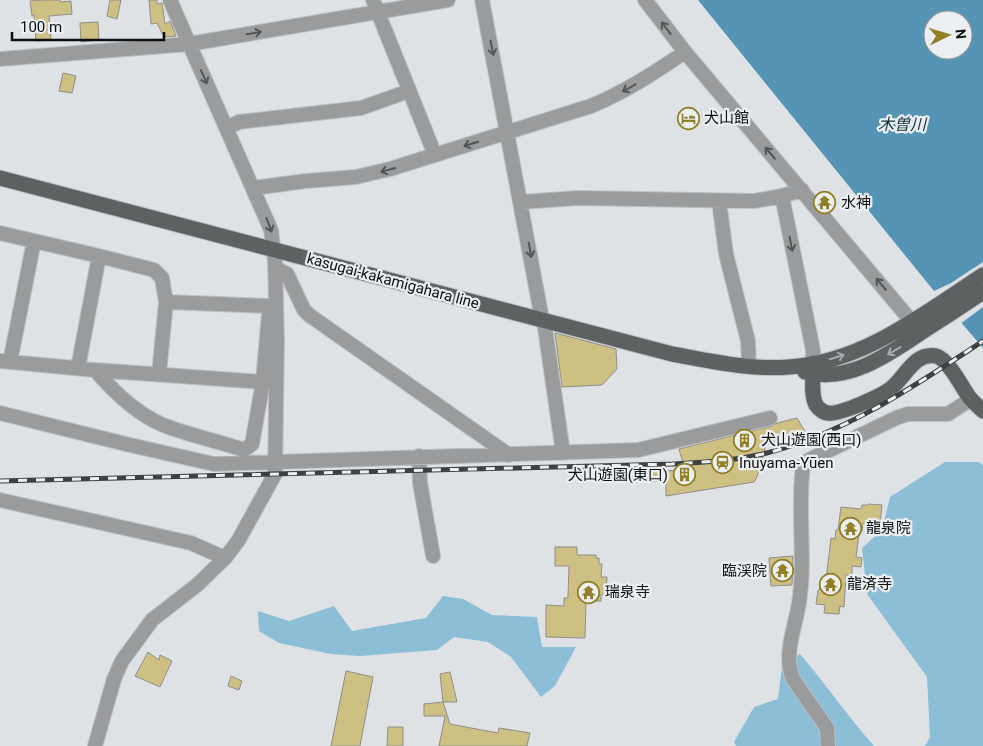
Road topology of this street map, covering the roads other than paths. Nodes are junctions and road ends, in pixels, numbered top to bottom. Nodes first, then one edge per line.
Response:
1 (170, 0) edge
2 (448, 0) edge
3 (482, 0) edge
4 (645, 0) edge
5 (375, 6) edge
6 (189, 44) junction
7 (685, 52) junction
8 (0, 59) edge
9 (409, 91) junction
10 (226, 128) junction
11 (508, 132) junction
12 (434, 155) junction
13 (0, 178) edge
14 (253, 188) junction
15 (802, 190) junction
16 (782, 196) junction
17 (719, 201) junction
18 (521, 202) junction
19 (0, 233) edge
20 (34, 241) junction
21 (274, 249) junction
22 (99, 256) junction
23 (275, 268) junction
24 (983, 275) edge
25 (983, 286) edge
26 (983, 292) edge
27 (166, 302) junction
28 (273, 306) junction
29 (542, 319) junction
30 (925, 320) junction
31 (5, 361) edge
32 (749, 366) junction
33 (78, 368) junction
34 (813, 369) junction
35 (95, 370) junction
36 (159, 374) junction
37 (263, 382) junction
38 (971, 399) junction
39 (983, 411) edge
40 (0, 413) edge
41 (770, 418) dead end
42 (563, 453) junction
43 (509, 455) junction
44 (419, 456) junction
45 (275, 463) junction
46 (0, 500) edge
47 (433, 556) dead end
48 (224, 558) junction
49 (95, 746) edge
50 (828, 746) edge

1 - 6 street
2 - 5 street
3 -> 11 street
7 -> 4 street
6 -> 5 street
5 - 9 street
6 - 8 street
6 -> 10 street
7 -> 11 street
15 -> 7 street
9 - 10 street
9 - 12 street
10 - 14 street
11 -> 12 street
11 - 18 street
12 -> 14 street
13 - 21 main road, kasugai-kakamigahara line
14 -> 21 street
15 - 16 street
30 -> 15 street
16 - 17 street
16 -> 34 street
17 - 18 street
17 - 32 street
18 -> 29 street
19 - 20 street
20 - 22 street
20 - 31 street
21 - 23 street
21 - 29 main road, kasugai-kakamigahara line
22 - 27 street
22 - 33 street
23 - 28 street
23 - 43 street
24 - 30 main road, kasugai-kakamigahara line
25 - 30 main road
26 - 30 main road, kasugai-kakamigahara line
27 - 28 street
27 - 36 street
28 - 37 street
28 - 45 street
29 - 32 main road, kasugai-kakamigahara line
29 - 42 street
34 -> 30 main road, kasugai-kakamigahara line
30 -> 34 main road, kasugai-kakamigahara line
31 - 33 street
32 - 34 main road, kasugai-kakamigahara line
33 - 35 street
34 - 38 main road
35 - 36 street
35 - 37 street
36 - 37 street
38 - 39 main road
38 - 50 street
40 - 45 street
41 - 42 street
42 - 43 street
43 - 44 street
44 - 45 street
44 - 47 street
45 - 48 street
46 - 48 street
48 - 49 street

